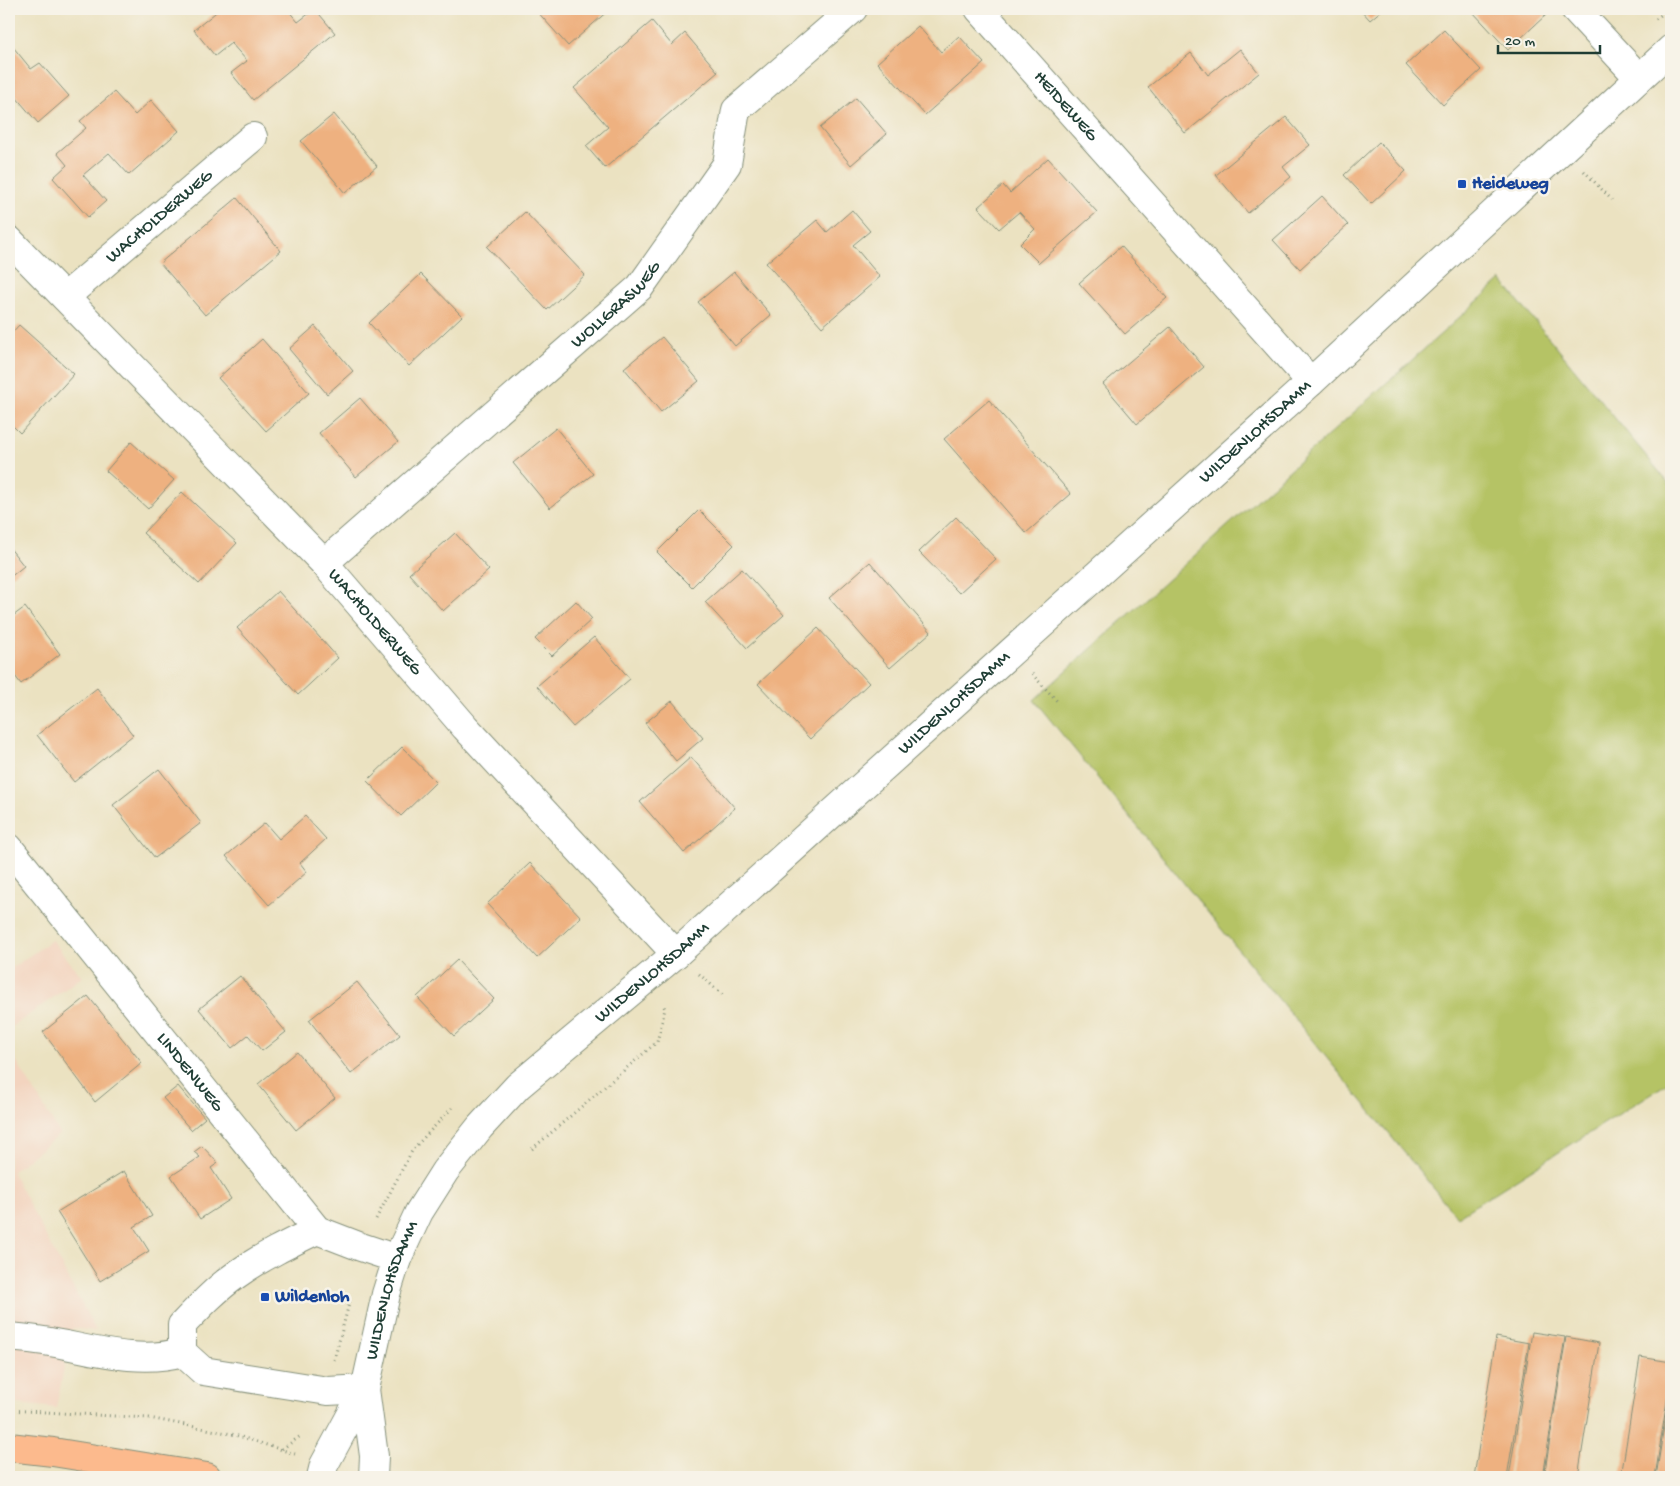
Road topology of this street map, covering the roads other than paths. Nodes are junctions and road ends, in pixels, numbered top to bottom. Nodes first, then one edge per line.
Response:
1 (853, 9) edge
2 (979, 9) edge
3 (1575, 9) edge
4 (1671, 49) edge
5 (1639, 78) junction
6 (253, 137) dead end
7 (9, 240) edge
8 (65, 297) junction
9 (1310, 382) junction
10 (324, 563) junction
11 (9, 848) edge
12 (676, 954) junction
13 (317, 1230) junction
14 (397, 1259) junction
15 (9, 1337) edge
16 (182, 1352) junction
17 (365, 1389) junction
18 (9, 1447) edge
19 (207, 1477) edge
20 (321, 1477) edge
21 (373, 1477) edge

1 - 10 street, WOLLGRASWEG
2 - 9 street, HEIDEWEG
3 - 5 street
4 - 5 street, WILDENLOHSDAMM
5 - 9 street, WILDENLOHSDAMM
6 - 8 street, WACHOLDERWEG
7 - 8 street, WACHOLDERWEG
8 - 10 street, WACHOLDERWEG
9 - 12 street, WILDENLOHSDAMM
10 - 12 street, WACHOLDERWEG
11 - 13 street, LINDENWEG
12 - 14 street, WILDENLOHSDAMM
13 - 14 street, LINDENWEG
13 - 16 street
14 - 17 street, WILDENLOHSDAMM
15 - 16 street
16 - 17 street
17 - 20 street, WILDENLOHSDAMM
17 - 21 street, WILDENLOHSDAMM
18 - 19 main road

